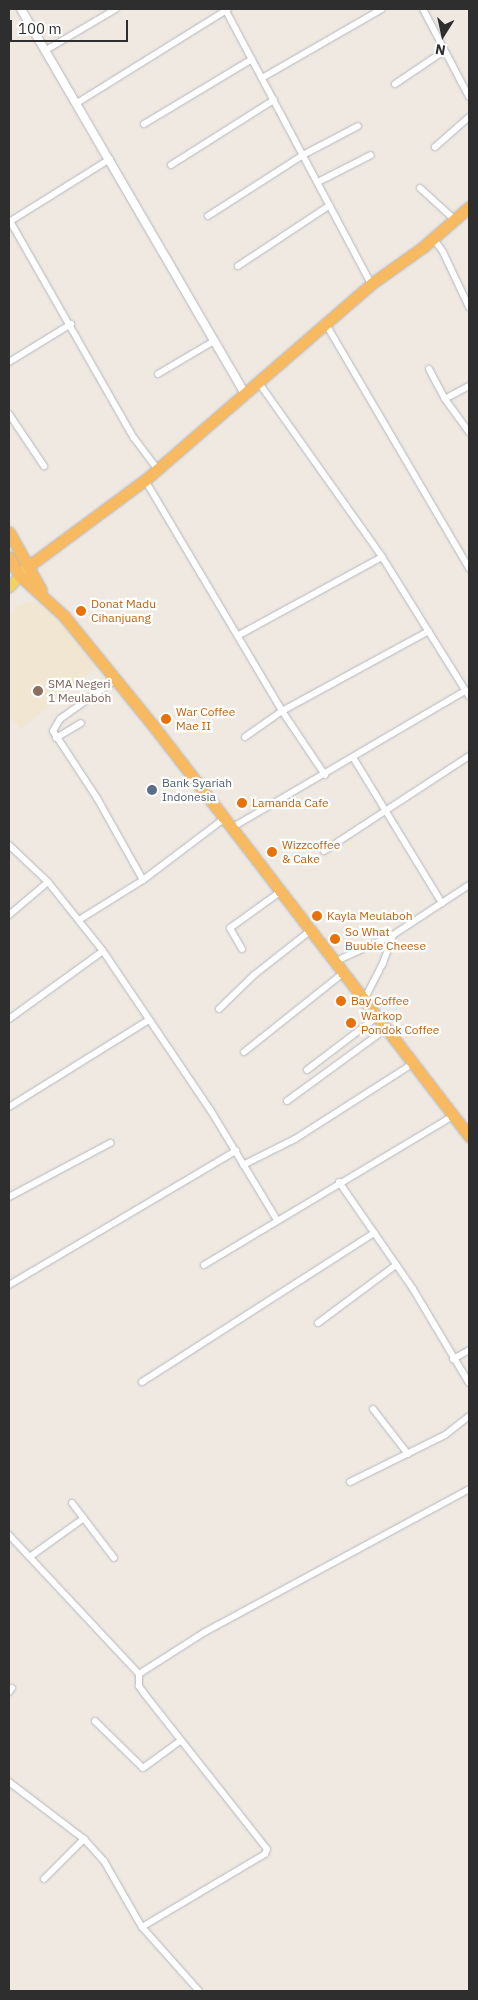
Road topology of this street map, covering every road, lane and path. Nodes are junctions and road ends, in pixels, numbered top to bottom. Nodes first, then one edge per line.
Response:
1 (21, 9) edge
2 (116, 9) edge
3 (227, 9) edge
4 (382, 9) edge
5 (423, 9) edge
6 (46, 50) junction
7 (444, 51) junction
8 (252, 58) junction
9 (262, 78) junction
10 (395, 84) dead end
11 (469, 97) edge
12 (274, 100) junction
13 (77, 103) junction
14 (469, 117) edge
15 (144, 124) dead end
16 (358, 126) dead end
17 (435, 147) dead end
18 (303, 155) junction
19 (371, 155) dead end
20 (110, 159) junction
21 (171, 166) dead end
22 (318, 182) junction
23 (420, 188) dead end
24 (330, 205) junction
25 (469, 208) edge
26 (208, 216) dead end
27 (455, 220) junction
28 (10, 222) edge
29 (433, 238) junction
30 (238, 266) dead end
31 (371, 284) junction
32 (469, 307) edge
33 (71, 324) junction
34 (327, 326) junction
35 (214, 341) junction
36 (9, 362) edge
37 (429, 369) dead end
38 (158, 374) dead end
39 (259, 383) junction
40 (469, 386) edge
41 (246, 395) junction
42 (445, 399) junction
43 (9, 414) edge
44 (469, 432) edge
45 (44, 466) dead end
46 (157, 468) junction
47 (145, 480) junction
48 (9, 532) edge
49 (382, 556) junction
50 (9, 558) edge
51 (30, 565) junction
52 (469, 568) edge
53 (20, 574) junction
54 (9, 588) edge
55 (42, 592) junction
56 (429, 631) junction
57 (239, 635) junction
58 (115, 680) junction
59 (467, 694) edge
60 (282, 711) junction
61 (81, 723) dead end
62 (245, 736) dead end
63 (56, 738) junction
64 (469, 756) edge
65 (354, 758) junction
66 (325, 775) junction
67 (388, 811) junction
68 (225, 818) junction
69 (232, 828) junction
70 (10, 848) edge
71 (324, 851) dead end
72 (143, 880) junction
73 (48, 882) junction
74 (469, 885) edge
75 (280, 892) junction
76 (442, 902) junction
77 (9, 915) edge
78 (79, 920) junction
79 (310, 931) junction
80 (393, 935) junction
81 (242, 949) dead end
82 (103, 951) junction
83 (334, 963) junction
84 (342, 974) junction
85 (364, 1000) junction
86 (219, 1009) dead end
87 (378, 1016) junction
88 (9, 1019) edge
89 (147, 1021) junction
90 (387, 1028) junction
91 (244, 1052) dead end
92 (414, 1063) junction
93 (307, 1070) dead end
94 (287, 1100) dead end
95 (9, 1107) edge
96 (455, 1115) junction
97 (469, 1136) edge
98 (110, 1143) dead end
99 (236, 1151) junction
100 (244, 1165) junction
101 (339, 1182) junction
102 (9, 1197) edge
103 (277, 1220) junction
104 (374, 1233) junction
105 (204, 1265) dead end
106 (396, 1265) junction
107 (9, 1285) edge
108 (318, 1323) dead end
109 (469, 1350) edge
110 (453, 1359) junction
111 (142, 1382) dead end
112 (469, 1383) edge
113 (373, 1409) dead end
114 (469, 1416) edge
115 (408, 1454) junction
116 (350, 1482) dead end
117 (469, 1489) edge
118 (72, 1502) dead end
119 (84, 1518) junction
120 (9, 1535) edge
121 (31, 1556) junction
122 (114, 1558) dead end
123 (139, 1674) junction
124 (95, 1721) dead end
125 (180, 1741) junction
126 (9, 1782) edge
127 (84, 1839) junction
128 (44, 1879) dead end
129 (142, 1927) junction
130 (198, 1991) edge

1 - 6 street
2 - 6 street
3 - 8 street
3 - 13 street
4 - 9 street
5 - 7 street
6 - 13 street
7 - 10 street
7 - 11 street
8 - 9 street
8 - 15 street
9 - 12 street
12 - 18 street
12 - 21 street
13 - 20 street
14 - 17 street
16 - 18 street
18 - 22 street
18 - 26 street
19 - 22 street
20 - 28 street
20 - 35 street
22 - 24 street
23 - 27 street
24 - 30 street
24 - 31 street
25 - 27 highway
27 - 29 highway
28 - 33 street
29 - 31 highway
29 - 32 street
31 - 34 highway
33 - 36 street
33 - 46 street
34 - 39 highway
34 - 52 street
35 - 38 street
35 - 41 street
37 - 42 street
39 - 41 highway
39 - 49 street
40 - 42 street
41 - 46 highway
42 - 44 street
43 - 45 street
46 - 47 highway
47 - 51 highway
47 - 57 street
48 - 51 highway
49 - 56 street
49 - 57 street
50 - 53 highway
51 - 53 main road
51 - 55 highway
53 - 54 main road
53 - 55 highway
55 - 58 highway
56 - 59 street
56 - 60 street
57 - 60 street
58 - 63 street
58 - 68 highway
59 - 65 street
60 - 62 street
60 - 66 street
61 - 63 street
63 - 72 street
64 - 67 street
65 - 66 street
65 - 67 street
66 - 69 street
67 - 71 street
67 - 76 street
68 - 69 highway
68 - 72 street
69 - 75 highway
70 - 73 street
72 - 78 street
73 - 77 street
73 - 78 street
74 - 76 street
75 - 79 highway
75 - 81 street
76 - 80 street
78 - 82 street
79 - 83 highway
79 - 86 street
80 - 83 street
80 - 85 street
82 - 88 street
82 - 89 street
83 - 84 highway
84 - 85 highway
84 - 91 street
85 - 87 highway
87 - 90 highway
87 - 93 street
89 - 95 street
89 - 99 street
90 - 92 highway
90 - 94 street
92 - 96 highway
92 - 100 street
96 - 97 highway
96 - 101 street
98 - 102 street
99 - 100 street
99 - 107 street
100 - 103 street
101 - 103 street
101 - 104 street
103 - 105 street
104 - 106 street
104 - 111 street
106 - 108 street
106 - 110 street
109 - 110 street
110 - 112 street
113 - 115 street
114 - 115 street
115 - 116 street
117 - 123 street
118 - 119 street
119 - 121 street
119 - 122 street
120 - 121 street
121 - 123 street
123 - 125 street
124 - 125 street
125 - 129 street
126 - 127 street
127 - 128 street
127 - 129 street
129 - 130 street

